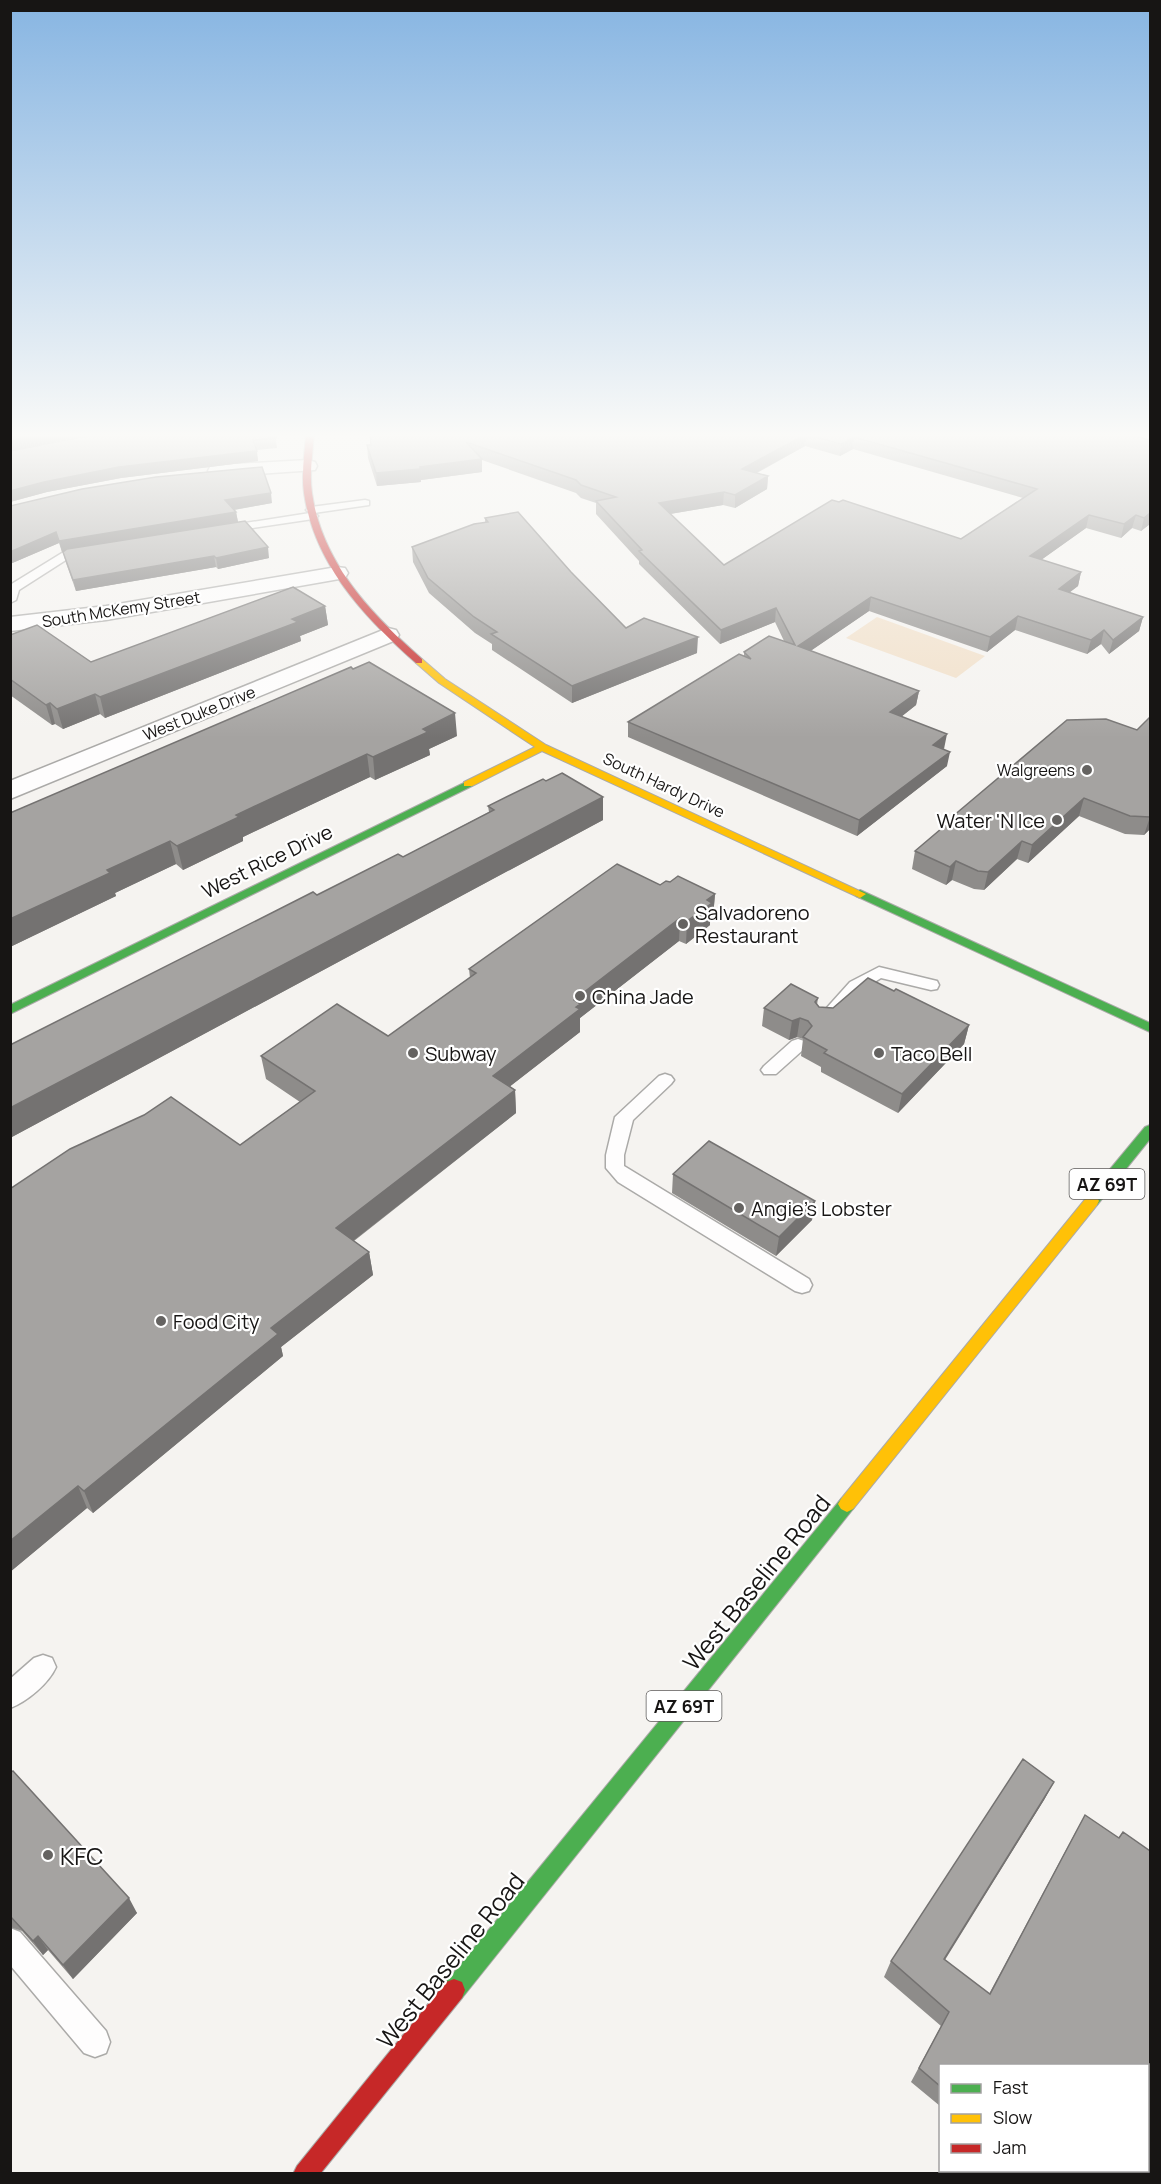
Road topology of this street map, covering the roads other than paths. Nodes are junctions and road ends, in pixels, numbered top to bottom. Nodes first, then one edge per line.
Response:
1 (319, 534) edge
2 (101, 549) edge
3 (337, 573) junction
4 (10, 600) edge
5 (10, 624) edge
6 (388, 634) junction
7 (542, 747) junction
8 (10, 766) edge
9 (21, 786) edge
10 (931, 985) dead end
11 (10, 1010) edge
12 (824, 1021) edge
13 (1150, 1028) edge
14 (798, 1045) edge
15 (770, 1070) dead end
16 (665, 1080) dead end
17 (1150, 1130) edge
18 (802, 1285) dead end
19 (43, 1667) dead end
20 (10, 1696) edge
21 (10, 1942) edge
22 (95, 2042) dead end
23 (305, 2174) edge

1 - 3 street, South Hardy Drive
2 - 4 lane
3 - 5 street, South McKemy Street
3 - 6 street, South Hardy Drive
6 - 7 street, South Hardy Drive
6 - 9 street, West Duke Drive
7 - 11 street, West Rice Drive
7 - 13 street, South Hardy Drive
8 - 9 street
10 - 12 lane
14 - 15 lane
16 - 18 lane
17 - 23 street, West Baseline Road / AZ 69T
19 - 20 lane
21 - 22 lane

